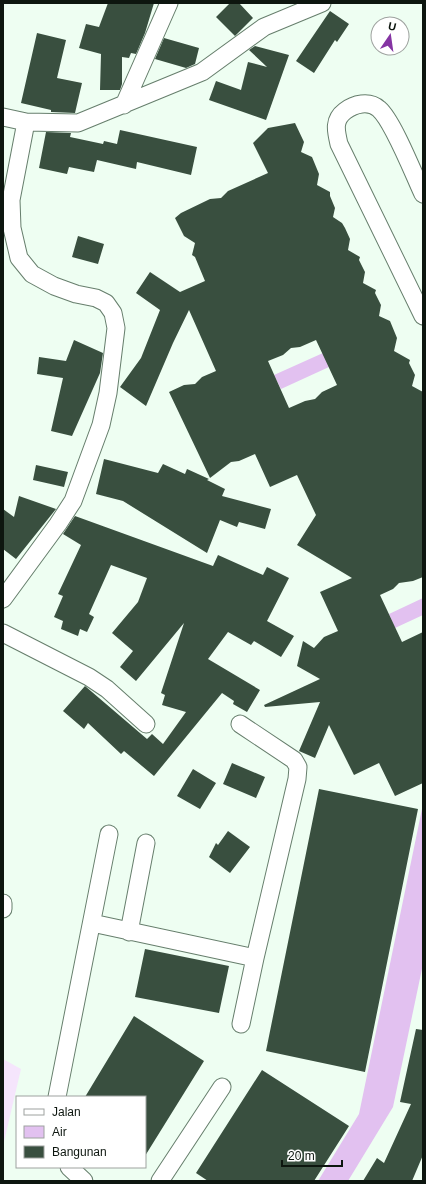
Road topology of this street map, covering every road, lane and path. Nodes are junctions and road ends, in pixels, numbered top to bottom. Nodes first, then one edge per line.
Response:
1 (169, 3) edge
2 (322, 3) edge
3 (124, 105) junction
4 (3, 117) edge
5 (26, 122) junction
6 (423, 194) edge
7 (423, 316) edge
8 (3, 599) edge
9 (3, 633) edge
10 (146, 724) dead end
11 (240, 724) dead end
12 (109, 834) dead end
13 (146, 842) dead end
14 (3, 903) edge
15 (3, 909) edge
16 (92, 923) junction
17 (129, 932) junction
18 (255, 958) junction
19 (241, 1024) dead end
20 (222, 1087) dead end
21 (57, 1096) edge
22 (70, 1168) edge
23 (84, 1181) edge
24 (160, 1181) edge

1 - 3 street
2 - 3 street
3 - 5 street
4 - 5 street
5 - 8 street
6 - 7 street
9 - 10 street
11 - 18 street
12 - 16 street
13 - 17 street
14 - 15 street
16 - 17 street
16 - 21 street
17 - 18 street
18 - 19 street
20 - 24 street
22 - 23 street

